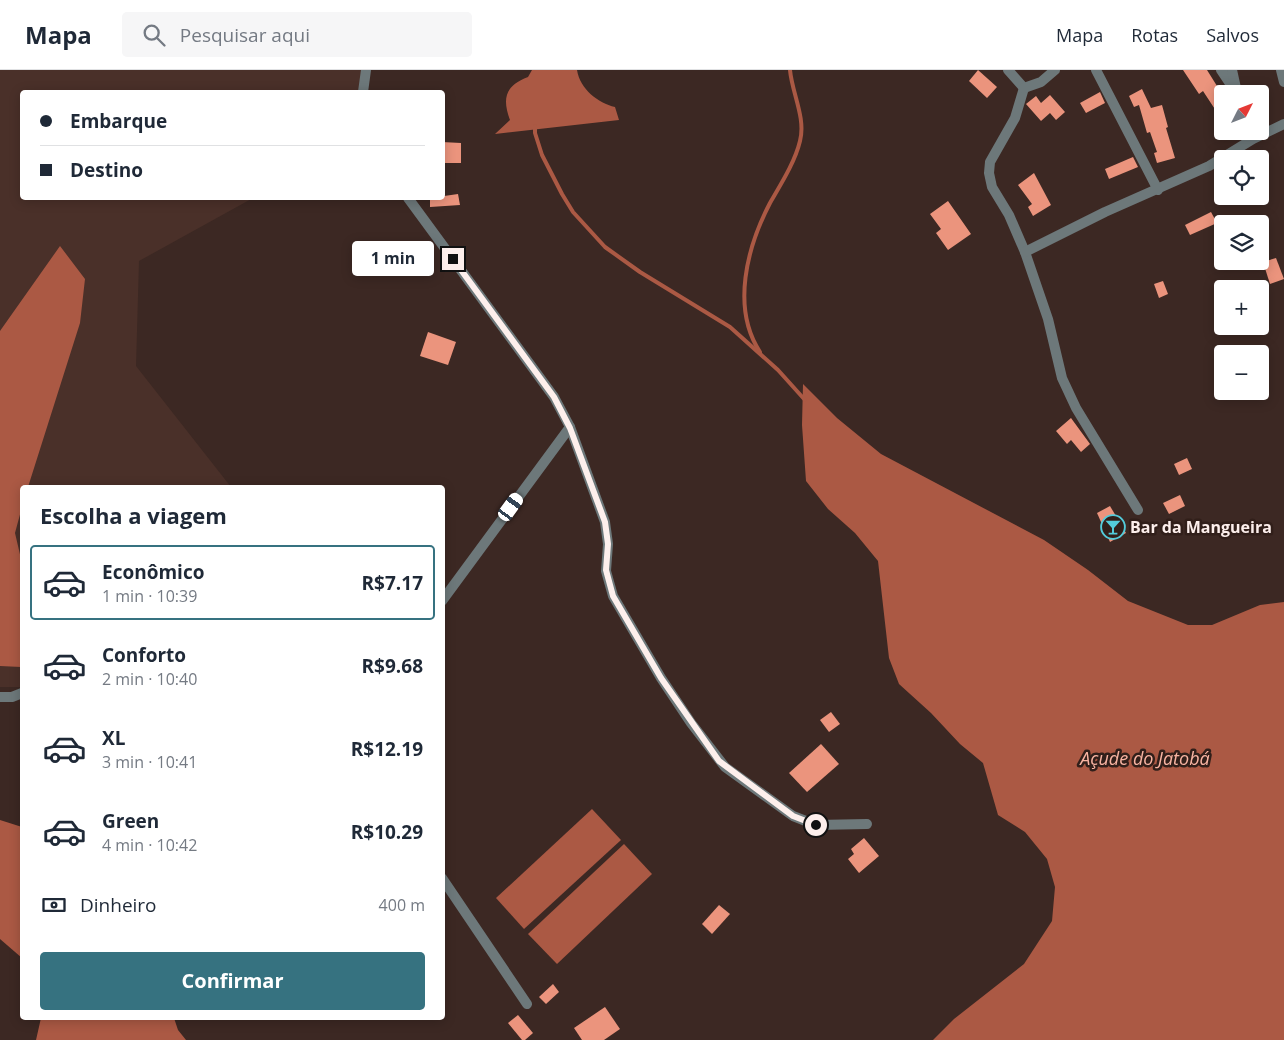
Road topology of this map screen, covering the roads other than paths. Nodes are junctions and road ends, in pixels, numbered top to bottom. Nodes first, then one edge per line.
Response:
1 (366, 70) edge
2 (1008, 70) edge
3 (1055, 70) edge
4 (1096, 70) edge
5 (1221, 70) edge
6 (1232, 70) edge
7 (1281, 70) edge
8 (1284, 82) edge
9 (1232, 85) edge
10 (1236, 85) edge
11 (1024, 88) junction
12 (363, 90) edge
13 (1284, 124) edge
14 (1269, 129) edge
15 (1244, 140) edge
16 (1158, 190) junction
17 (409, 200) edge
18 (1025, 252) junction
19 (570, 428) junction
20 (1138, 510) dead end
21 (445, 597) edge
22 (20, 694) edge
23 (0, 697) edge
24 (867, 824) dead end
25 (445, 882) edge
26 (527, 1004) dead end

1 - 12 street
2 - 11 street
3 - 11 street
4 - 16 street
5 - 9 street
6 - 10 street
7 - 8 street
11 - 18 street
13 - 14 street
15 - 16 street
16 - 18 street
17 - 19 street
18 - 20 street
19 - 21 street
19 - 24 street
22 - 23 street
25 - 26 street

